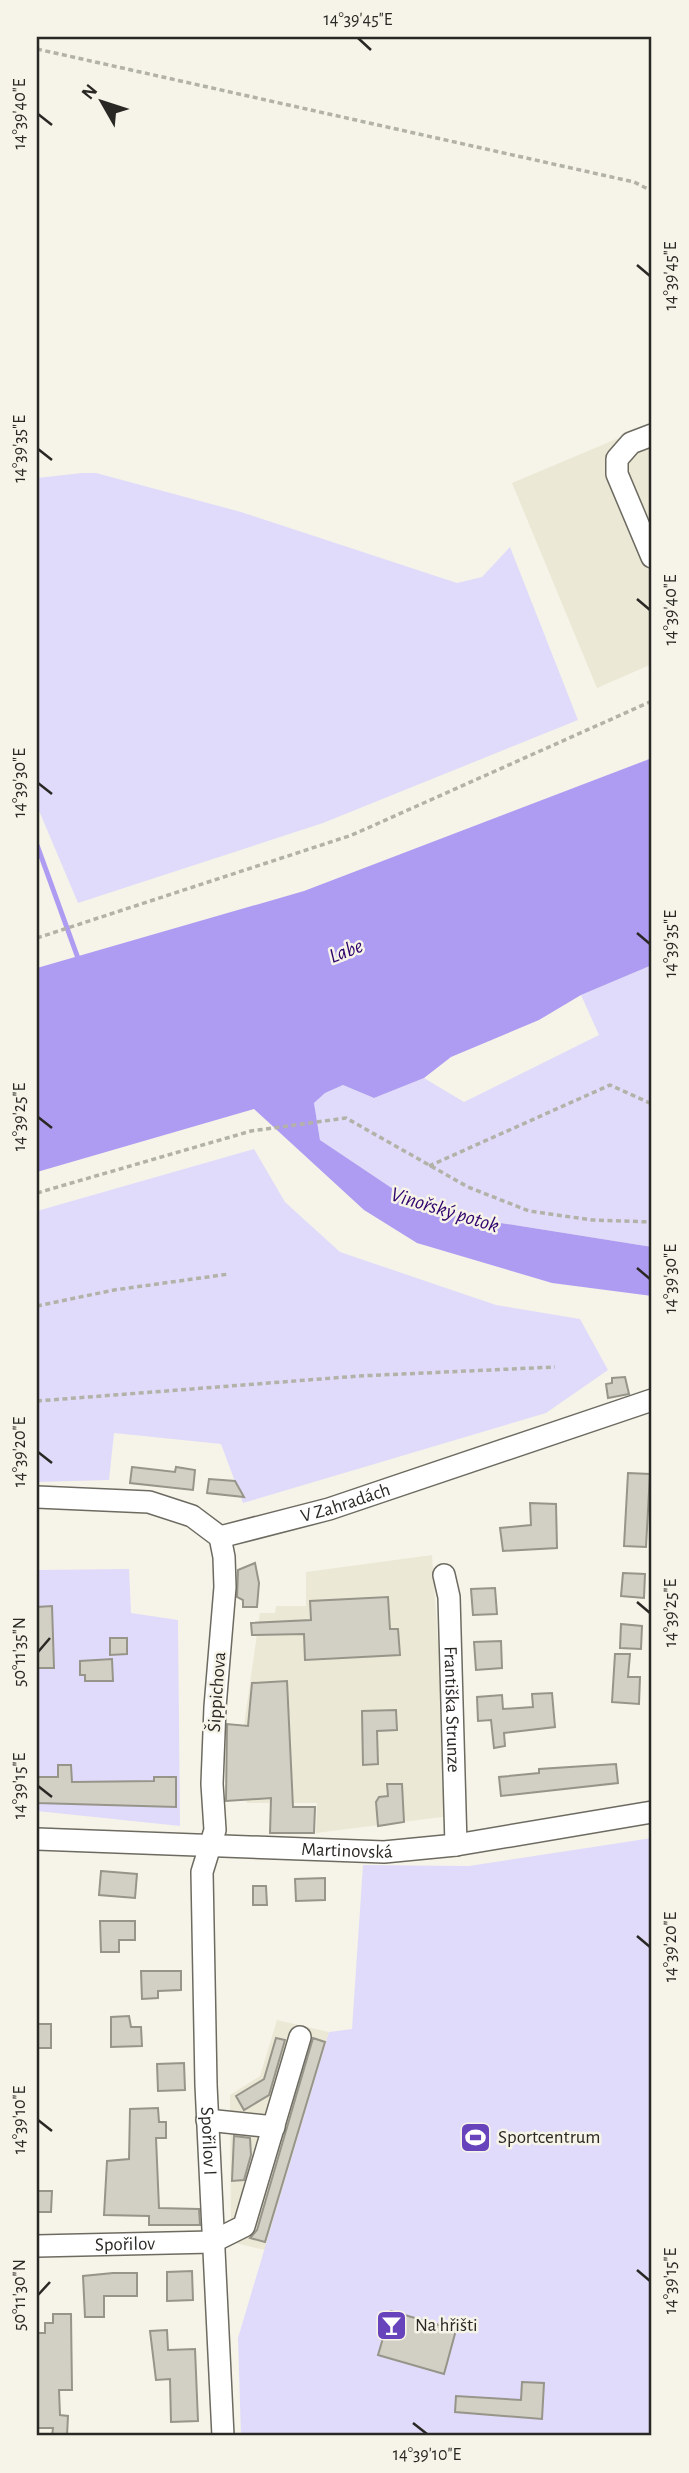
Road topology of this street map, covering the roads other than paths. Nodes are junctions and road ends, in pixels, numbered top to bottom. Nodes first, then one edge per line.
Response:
1 (652, 435) edge
2 (652, 557) edge
3 (652, 1400) edge
4 (37, 1497) edge
5 (220, 1537) junction
6 (444, 1576) dead end
7 (652, 1812) edge
8 (37, 1839) edge
9 (456, 1844) junction
10 (211, 1847) junction
11 (300, 2036) dead end
12 (207, 2120) junction
13 (274, 2127) junction
14 (212, 2242) junction
15 (37, 2246) edge
16 (223, 2436) edge

1 - 2 street
3 - 5 street, V Zahradách
4 - 5 street
5 - 10 street, Šippichova
6 - 9 street, Františka Strunze
7 - 9 street, Martinovská
8 - 10 street, Martinovská
9 - 10 street, Martinovská
10 - 12 street, Spořilov I
11 - 13 street
12 - 13 street
12 - 14 street, Spořilov I
13 - 14 street
14 - 15 street, Spořilov
14 - 16 street, Spořilov I

